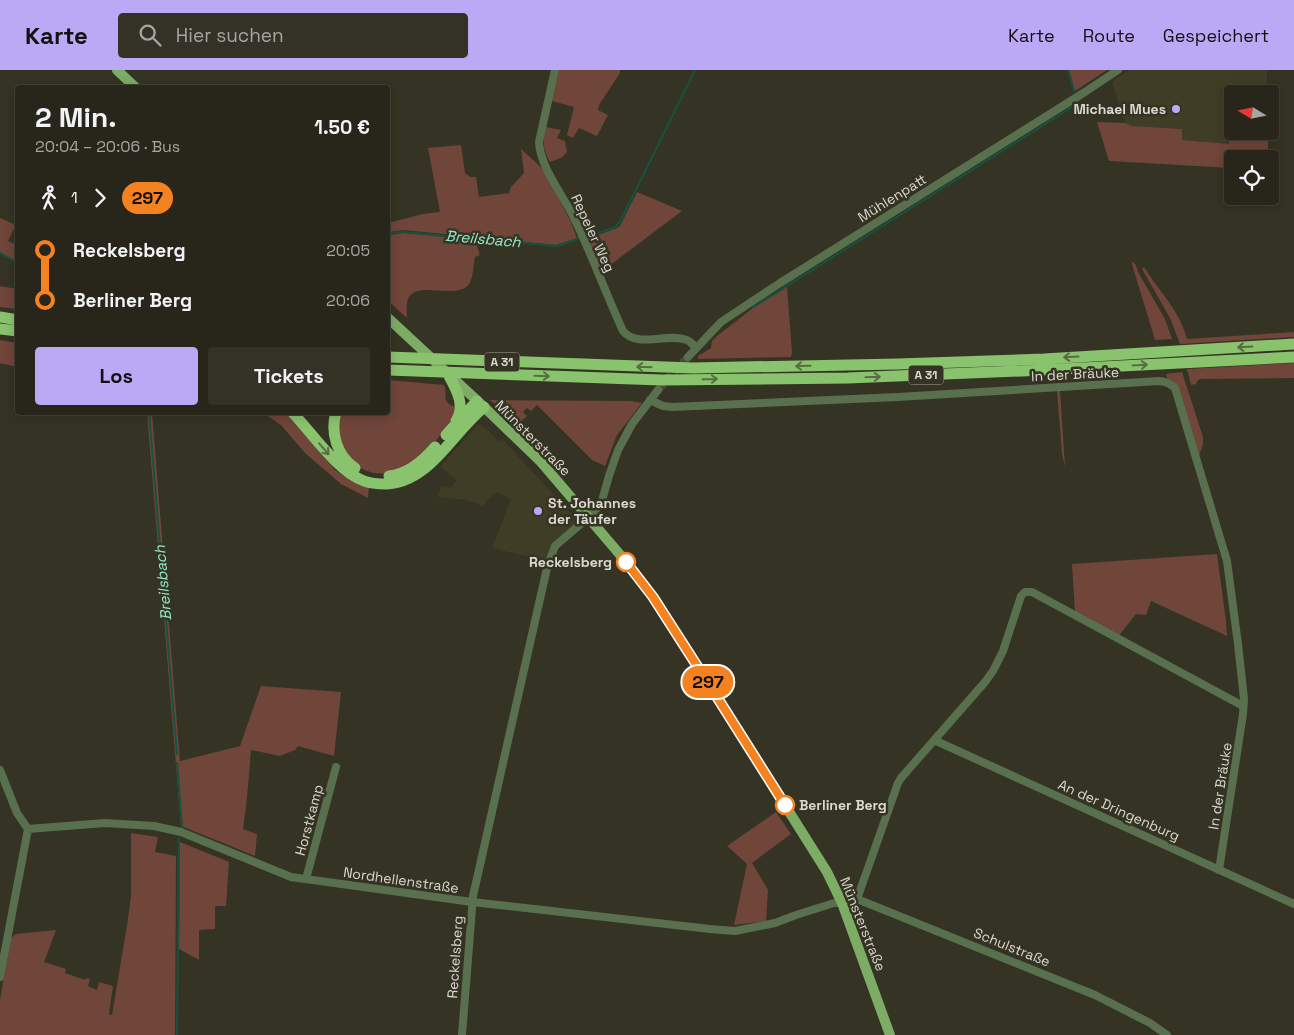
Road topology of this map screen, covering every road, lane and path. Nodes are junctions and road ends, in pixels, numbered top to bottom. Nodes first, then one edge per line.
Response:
1 (117, 70) edge
2 (555, 70) edge
3 (1118, 70) edge
4 (133, 85) edge
5 (0, 317) edge
6 (15, 320) edge
7 (390, 320) edge
8 (0, 329) edge
9 (15, 331) edge
10 (1294, 344) edge
11 (696, 347) junction
12 (1294, 356) edge
13 (390, 357) edge
14 (688, 357) tunnel mouth
15 (390, 370) edge
16 (411, 371) junction
17 (390, 375) edge
18 (449, 376) junction
19 (658, 390) tunnel mouth
20 (650, 400) junction
21 (481, 404) junction
22 (295, 415) edge
23 (335, 415) edge
24 (449, 431) junction
25 (589, 517) junction
26 (1243, 706) junction
27 (934, 740) junction
28 (336, 766) dead end
29 (0, 770) edge
30 (28, 829) junction
31 (1219, 870) junction
32 (306, 879) junction
33 (857, 899) junction
34 (472, 902) junction
35 (842, 902) junction
36 (1294, 904) edge
37 (0, 977) edge
38 (462, 1035) edge
39 (890, 1035) edge
40 (1167, 1035) edge

1 - 4 main road
2 - 11 street, Repeler Weg
3 - 11 street, Mühlenpatt
5 - 6 highway
7 - 18 main road, Münsterstraße
8 - 9 highway
10 -> 13 highway, A 31
11 - 14 street, Mühlenpatt
16 -> 12 highway, A 31
15 - 16 highway, A 31
16 - 17 highway
18 - 21 main road, Münsterstraße
18 - 24 highway
19 - 20 street
20 - 25 street
20 - 26 street, In der Bräuke
22 -> 21 highway
21 - 24 highway
21 - 25 main road, Münsterstraße
23 - 24 highway
25 - 34 street, Reckelsberg
25 - 35 main road, Münsterstraße
26 - 27 street
26 - 31 street, In der Bräuke
27 - 31 street, An der Dringenburg
27 - 33 street
28 - 32 street, Horstkamp
29 - 30 street
30 - 32 street, Nordhellenstraße
30 - 37 street
31 - 36 street, An der Dringenburg
32 - 34 street, Nordhellenstraße
33 - 35 street
33 - 40 street, Schulstraße
34 - 35 street, Nordhellenstraße
34 - 38 street, Reckelsberg
35 - 39 main road, Münsterstraße

